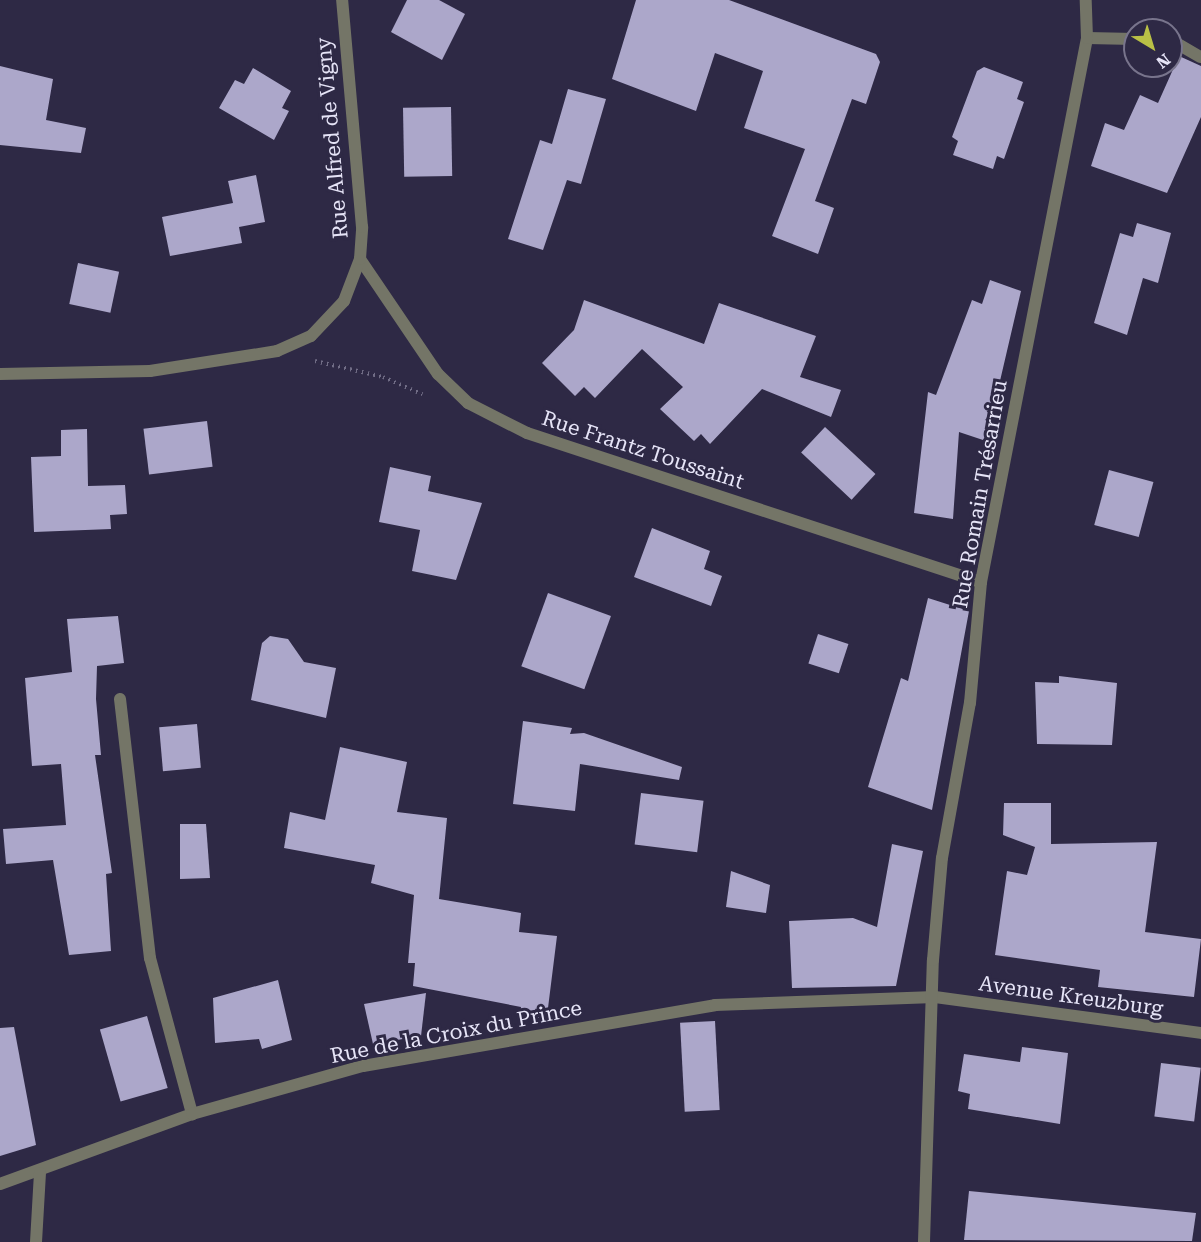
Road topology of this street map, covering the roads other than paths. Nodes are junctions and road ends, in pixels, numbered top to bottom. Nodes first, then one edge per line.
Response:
1 (342, 0) edge
2 (1086, 0) edge
3 (1087, 38) junction
4 (1123, 39) edge
5 (1183, 47) edge
6 (1201, 57) edge
7 (360, 259) junction
8 (0, 374) edge
9 (981, 582) junction
10 (120, 699) dead end
11 (935, 997) junction
12 (1201, 1033) edge
13 (192, 1114) junction
14 (39, 1173) junction
15 (0, 1184) edge
16 (36, 1242) edge
17 (924, 1242) edge

1 - 7 street, Rue Alfred de Vigny
2 - 3 street, Rue Romain Trésarrieu
3 - 4 street
3 - 9 street, Rue Romain Trésarrieu
5 - 6 street
7 - 8 street, Rue Alfred de Vigny
7 - 9 street, Rue Frantz Toussaint
9 - 11 street, Rue Romain Trésarrieu
10 - 13 street
11 - 12 street, Avenue Kreuzburg
11 - 13 street, Rue de la Croix du Prince
11 - 17 street, Rue Romain Trésarrieu
13 - 14 street, Rue de la Croix du Prince
14 - 15 street, Rue de la Croix du Prince
14 - 16 street

